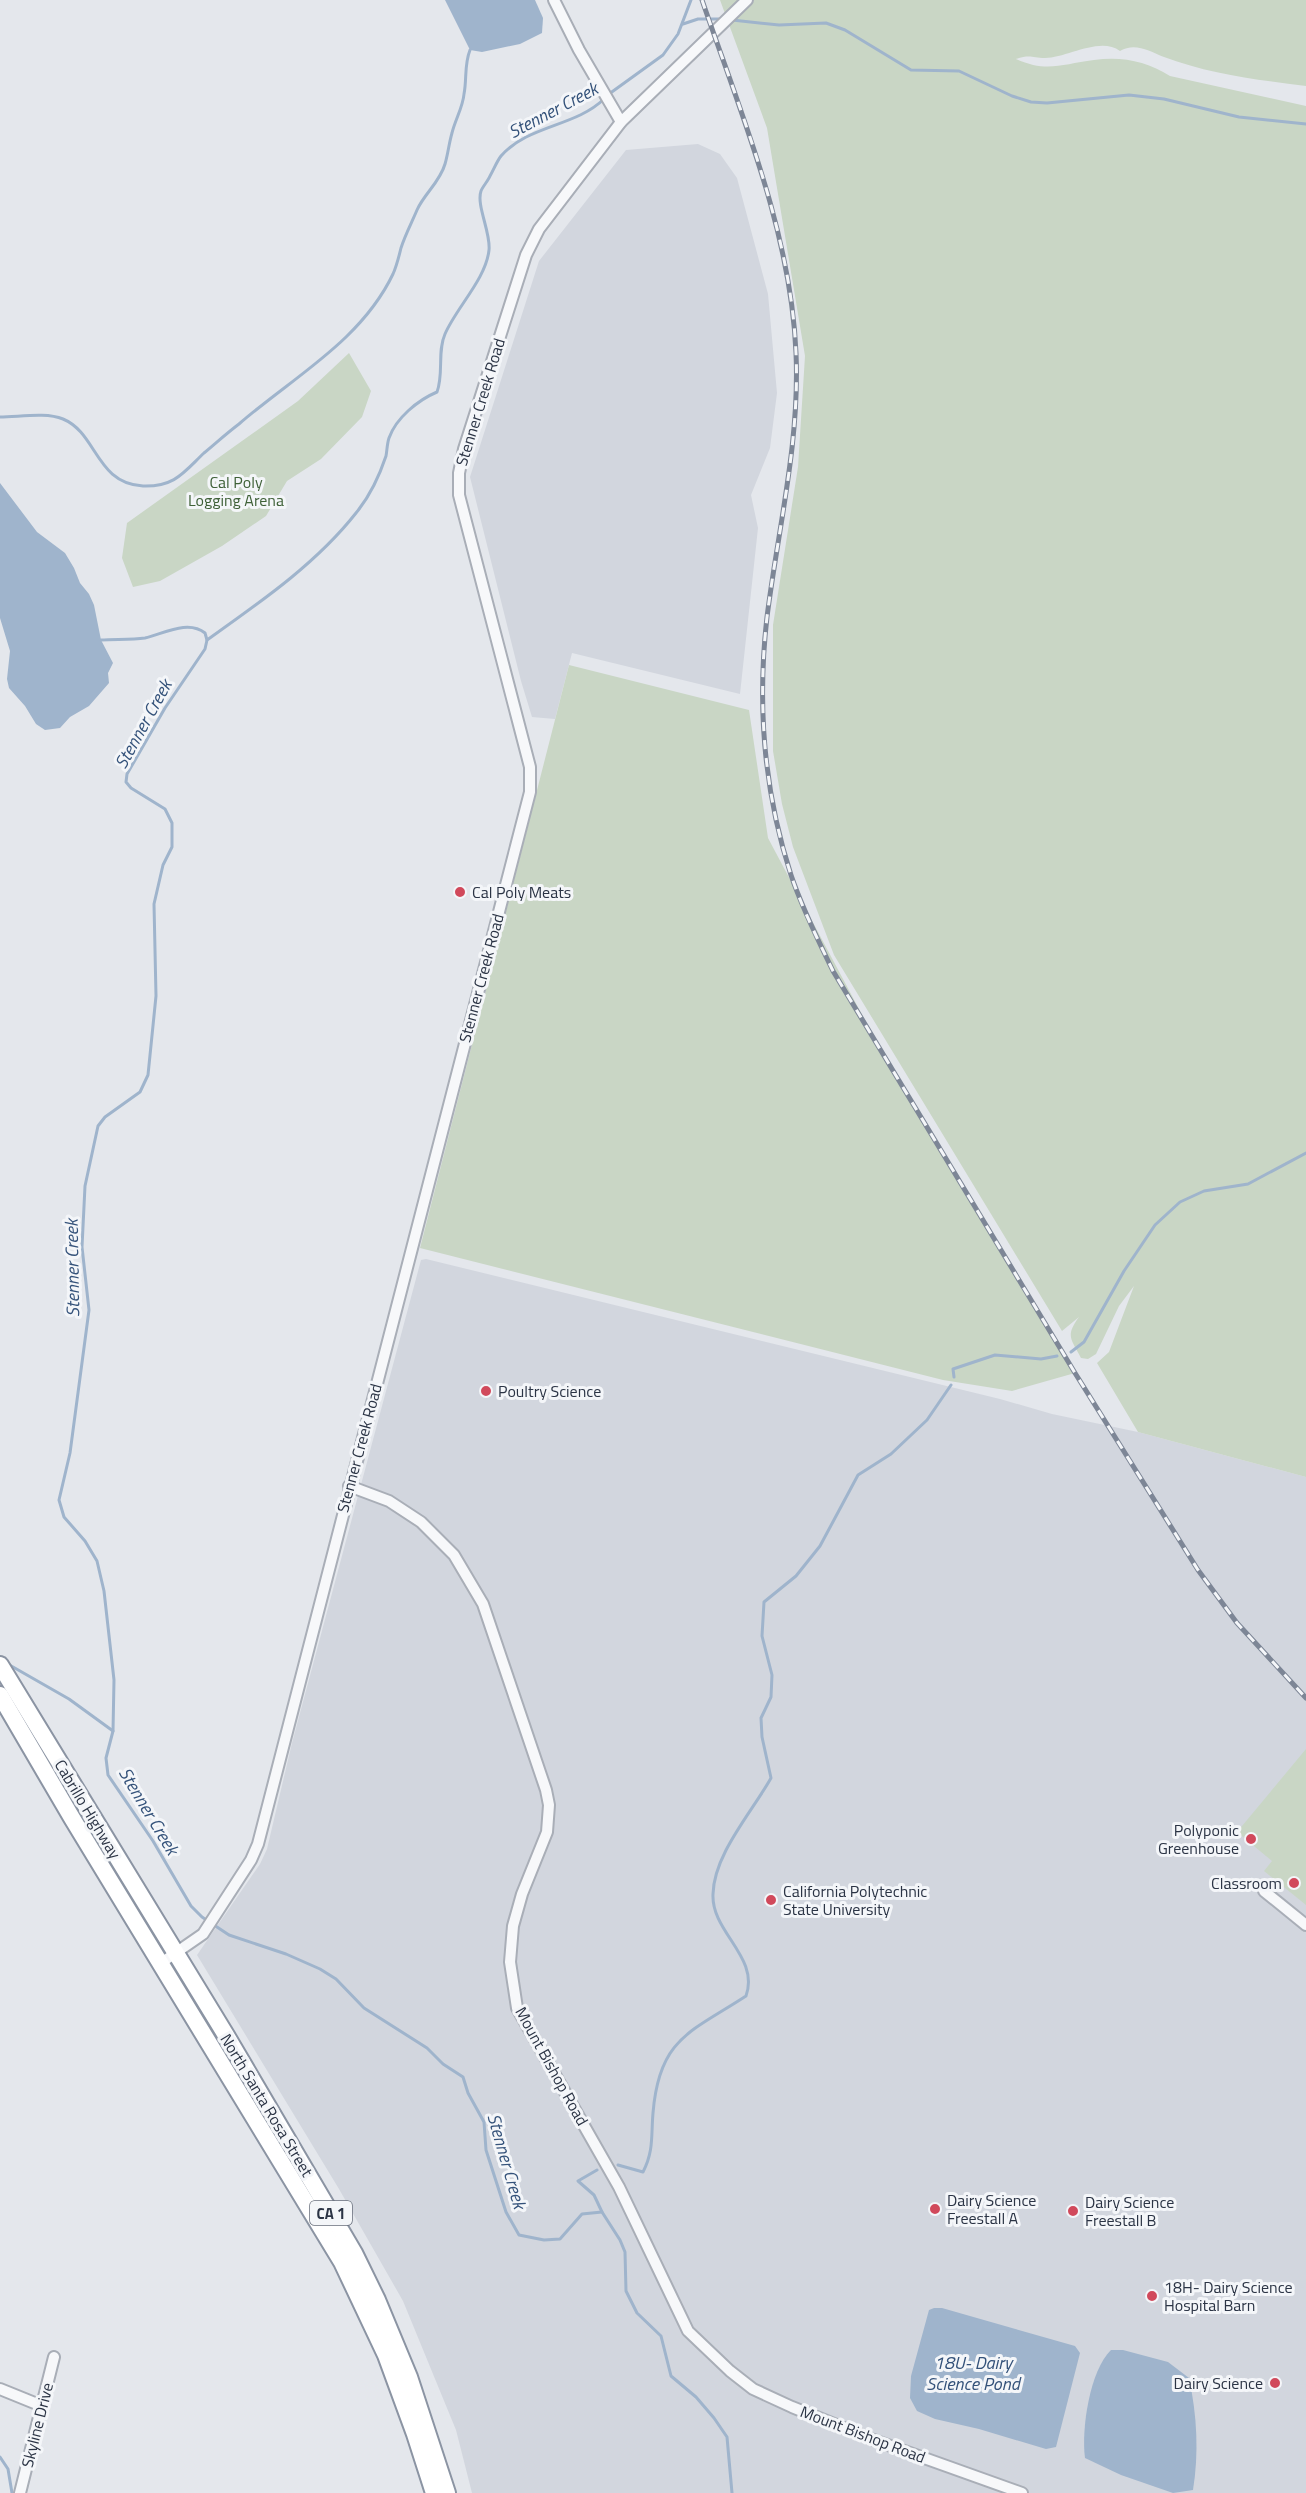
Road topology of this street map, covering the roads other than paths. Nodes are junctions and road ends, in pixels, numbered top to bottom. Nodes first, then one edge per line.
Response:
1 (554, 0) edge
2 (747, 0) edge
3 (621, 122) junction
4 (349, 1486) junction
5 (0, 1665) edge
6 (0, 1695) edge
7 (1264, 1891) dead end
8 (1306, 1926) edge
9 (176, 1954) junction
10 (161, 1963) junction
11 (54, 2357) dead end
12 (0, 2390) edge
13 (42, 2406) junction
14 (20, 2493) edge
15 (434, 2493) edge
16 (447, 2493) edge
17 (1022, 2493) edge

1 - 3 street
2 - 3 street, Stenner Creek Road
3 - 4 street, Stenner Creek Road
4 - 9 street, Stenner Creek Road
4 - 17 street, Mount Bishop Road
5 - 9 highway, Cabrillo Highway / CA 1
6 - 10 highway, Cabrillo Highway / CA 1
7 - 8 street
9 - 10 street, Stenner Creek Road
9 - 16 highway, North Santa Rosa Street / CA 1
10 - 15 highway, North Santa Rosa Street / CA 1
11 - 13 street, Skyline Drive
12 - 13 street
13 - 14 street, Skyline Drive

